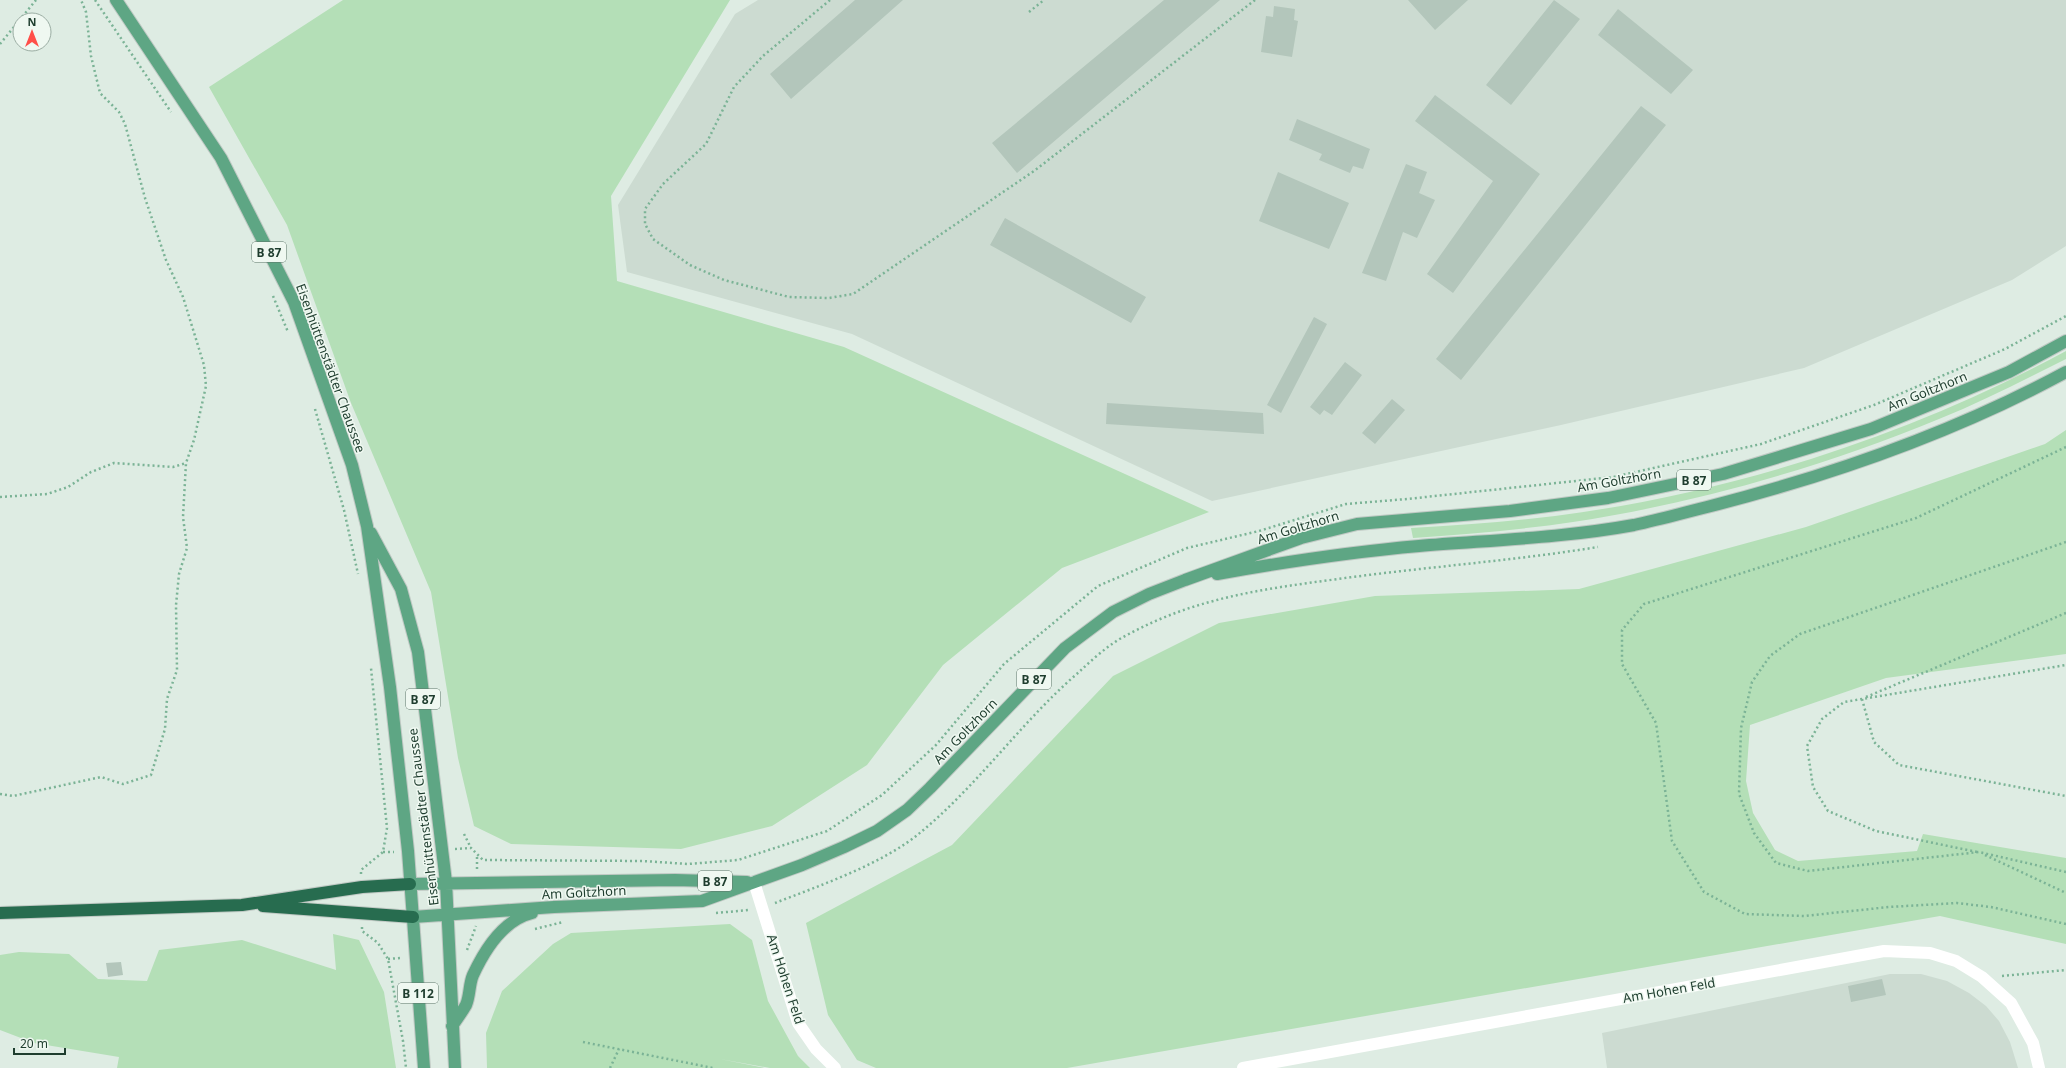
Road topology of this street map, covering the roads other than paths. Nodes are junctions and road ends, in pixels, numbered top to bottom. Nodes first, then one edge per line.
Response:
1 (116, 0) edge
2 (2066, 341) edge
3 (2066, 372) edge
4 (367, 526) junction
5 (1185, 580) junction
6 (446, 882) junction
7 (754, 882) junction
8 (410, 884) junction
9 (242, 905) junction
10 (554, 907) junction
11 (0, 913) edge
12 (17, 914) junction
13 (448, 914) junction
14 (0, 917) edge
15 (413, 917) junction
16 (452, 1026) junction
17 (424, 1068) edge
18 (454, 1068) edge
19 (835, 1068) edge
20 (1243, 1068) edge
21 (2039, 1068) edge

1 - 4 main road, Eisenhüttenstädter Chaussee / B 87
2 - 5 main road, Am Goltzhorn / B 87
3 - 5 main road, Am Goltzhorn / B 87
4 - 6 main road, Eisenhüttenstädter Chaussee / B 87
4 - 8 main road, Eisenhüttenstädter Chaussee / B 87
5 - 7 main road, Am Goltzhorn / B 87
6 - 7 main road, Am Goltzhorn / B 87
6 - 8 main road, Am Goltzhorn / B 87
6 - 13 main road, Eisenhüttenstädter Chaussee / B 87
7 - 10 main road, Am Goltzhorn / B 87
7 - 19 street, Am Hohen Feld
8 - 9 highway
8 - 15 main road, Eisenhüttenstädter Chaussee / B 87
9 - 12 highway
9 - 15 highway
10 - 13 main road, Am Goltzhorn / B 87
10 - 16 main road
11 - 12 highway
12 - 14 highway
13 - 15 main road, Am Goltzhorn / B 87
13 - 16 main road, Eisenhüttenstädter Chaussee / B 112
15 - 17 main road, Eisenhüttenstädter Chaussee / B 112
16 - 18 main road, Eisenhüttenstädter Chaussee / B 112
20 - 21 street, Am Hohen Feld

